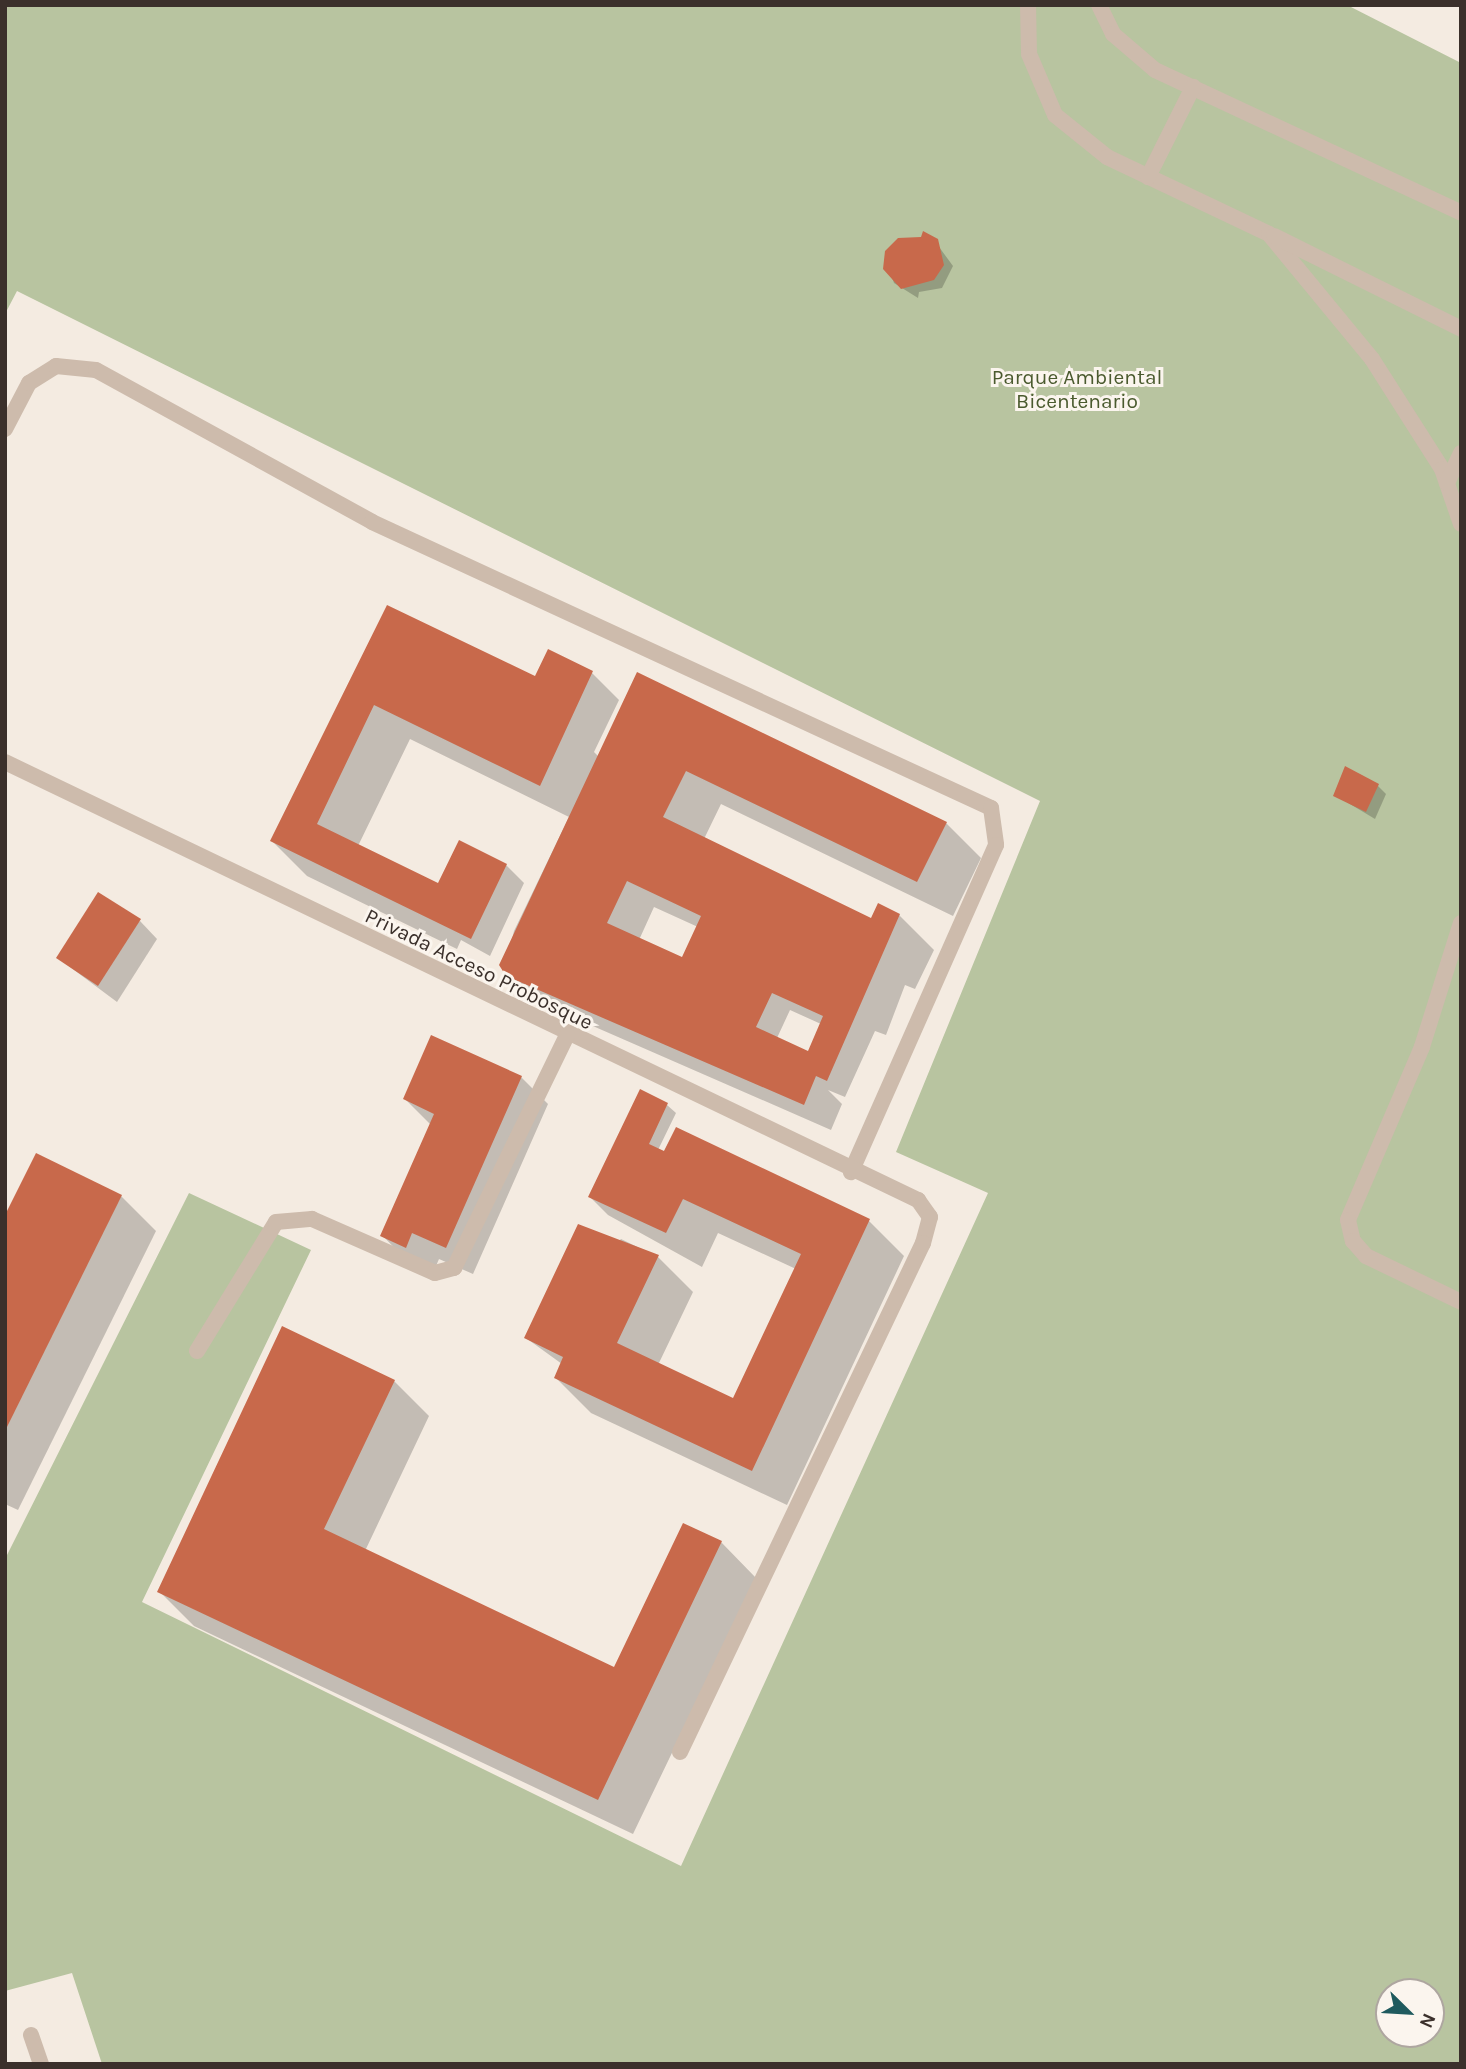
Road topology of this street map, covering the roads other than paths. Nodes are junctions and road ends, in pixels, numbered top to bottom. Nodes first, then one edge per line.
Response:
1 (1028, 5) edge
2 (1099, 5) edge
3 (1193, 87) junction
4 (1148, 177) junction
5 (1461, 213) edge
6 (1269, 234) junction
7 (1461, 329) edge
8 (5, 429) edge
9 (1461, 453) edge
10 (1447, 483) junction
11 (1461, 524) edge
12 (5, 762) edge
13 (1461, 923) edge
14 (568, 1035) junction
15 (851, 1172) junction
16 (1461, 1301) edge
17 (197, 1351) dead end
18 (680, 1752) dead end
19 (31, 2035) dead end
20 (41, 2064) edge

1 - 4 lane
2 - 3 lane
3 - 4 lane
3 - 5 lane
4 - 6 lane
6 - 7 lane
6 - 10 lane
8 - 15 lane
9 - 10 lane
10 - 11 lane
12 - 14 lane, Privada Acceso Probosque
13 - 16 lane
14 - 15 lane, Privada Acceso Probosque
14 - 17 lane
15 - 18 lane, Privada Acceso Probosque
19 - 20 lane

